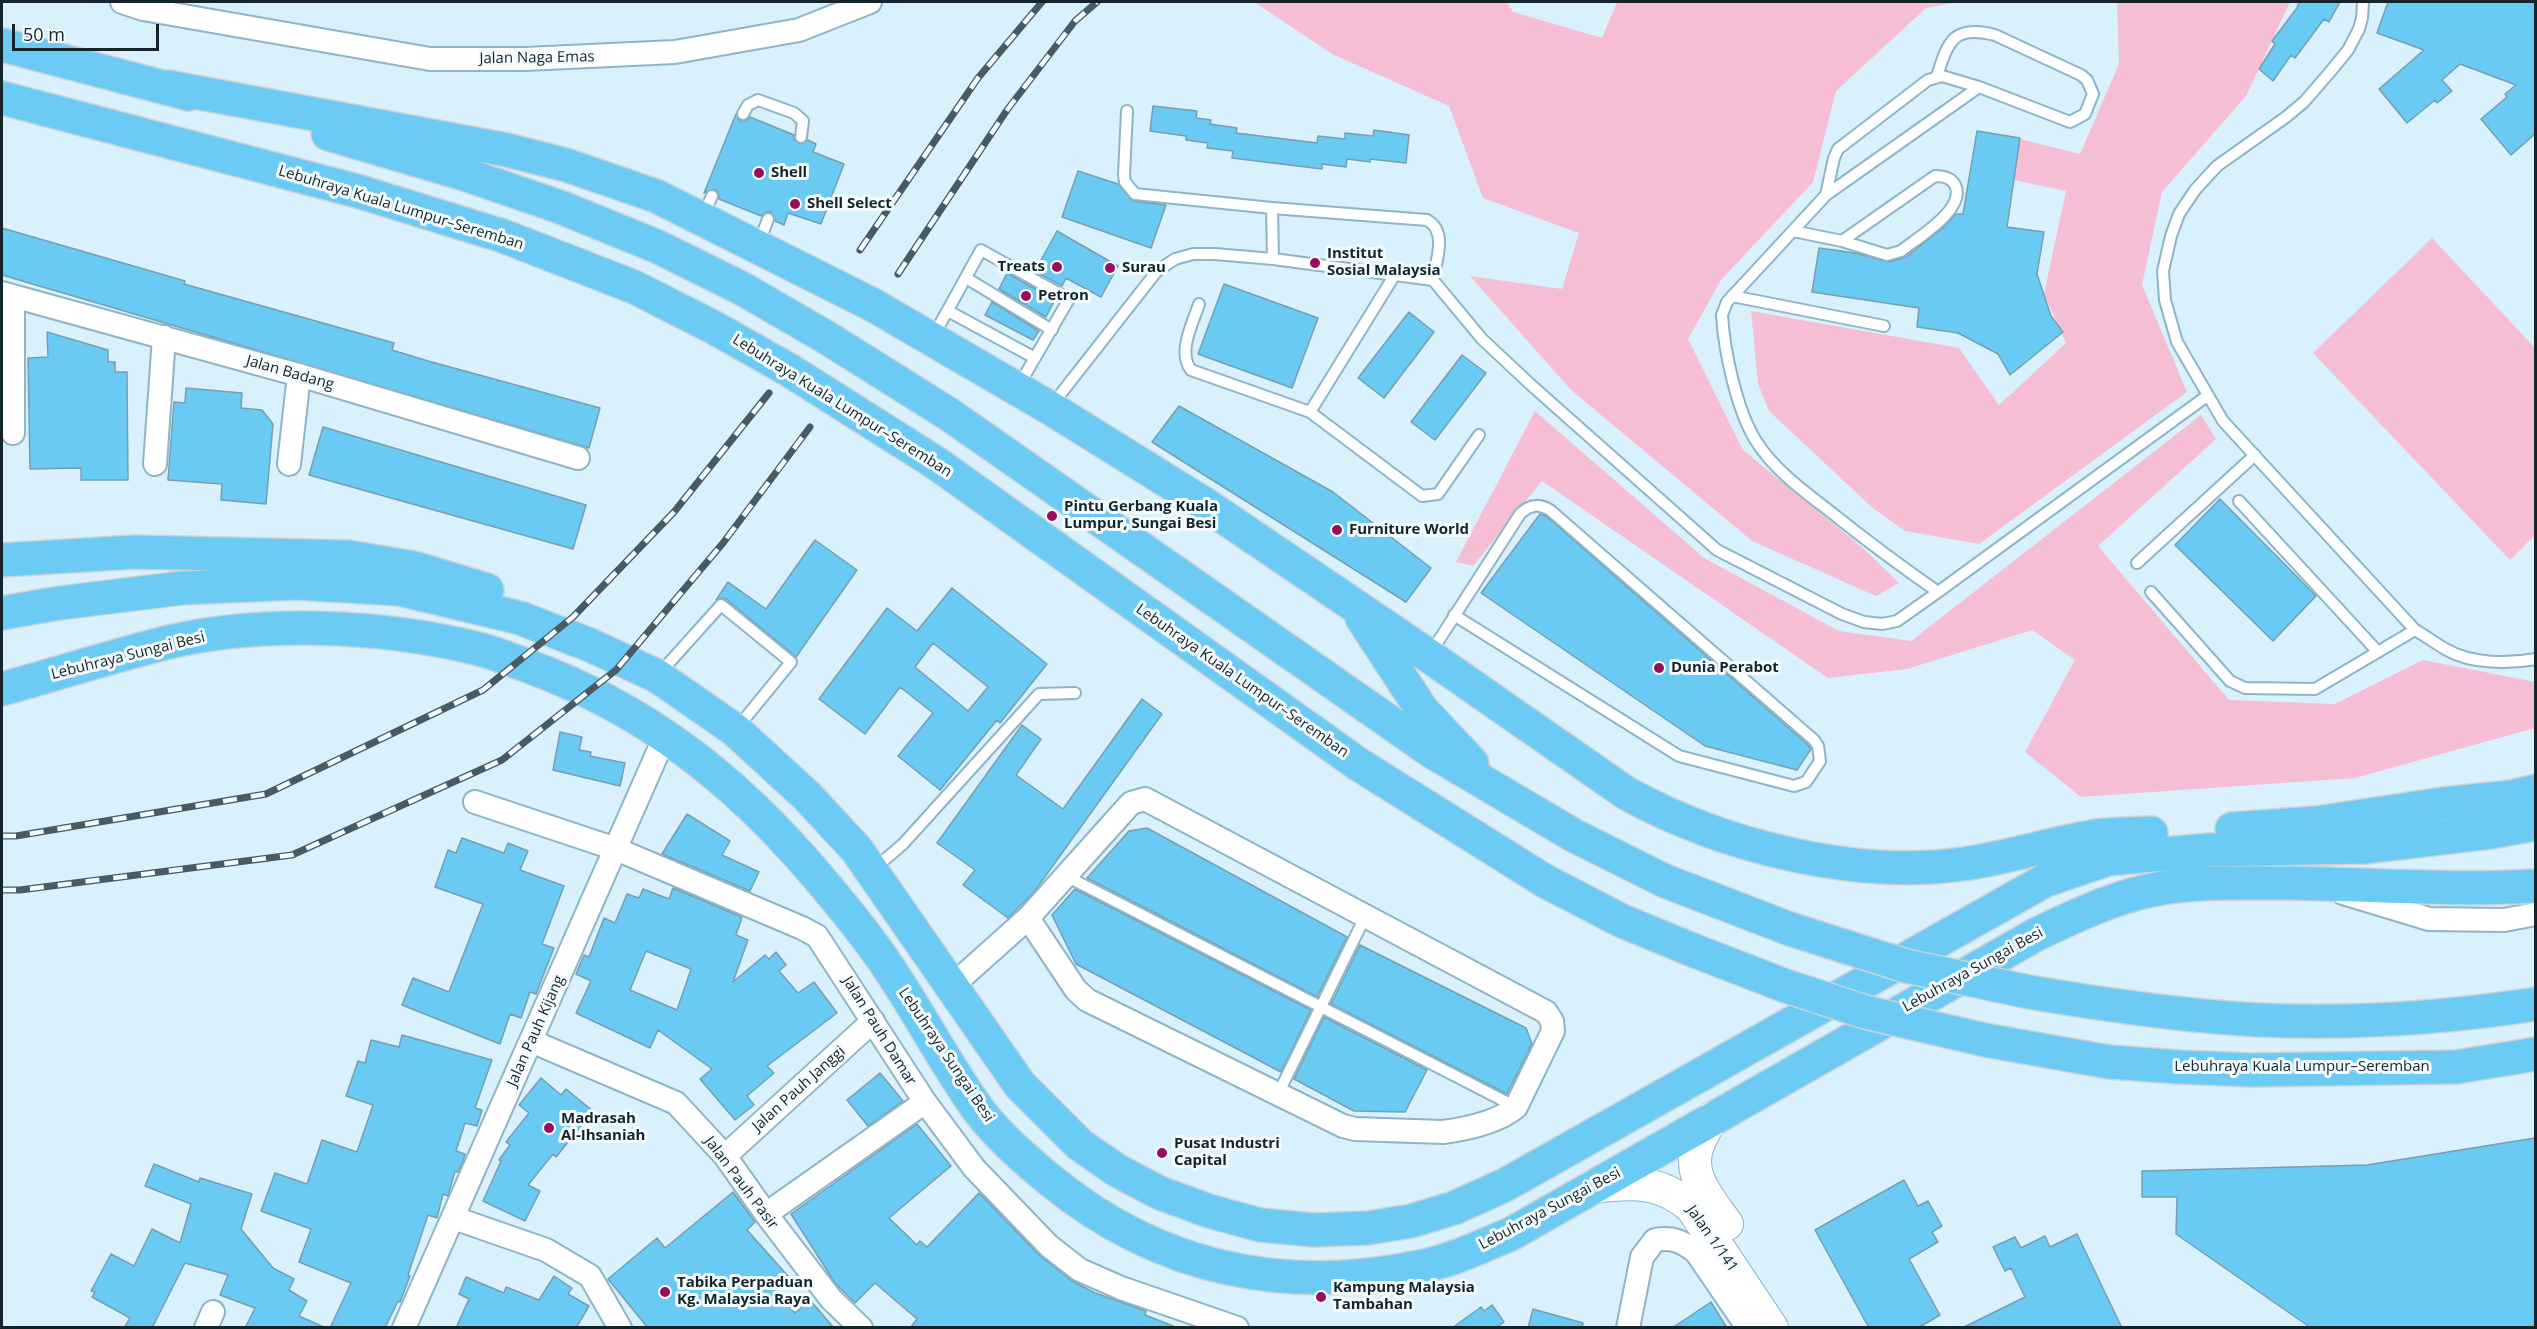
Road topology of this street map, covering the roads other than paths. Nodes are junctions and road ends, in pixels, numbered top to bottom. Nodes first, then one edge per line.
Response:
1 (122, 2) edge
2 (170, 2) edge
3 (870, 2) edge
4 (2363, 2) edge
5 (199, 17) junction
6 (2, 45) edge
7 (1938, 76) junction
8 (168, 87) junction
9 (1979, 87) junction
10 (2, 98) edge
11 (1126, 111) dead end
12 (743, 114) dead end
13 (801, 137) dead end
14 (1826, 195) junction
15 (1272, 208) junction
16 (1793, 231) junction
17 (1842, 241) junction
18 (1273, 259) junction
19 (1394, 276) junction
20 (966, 278) junction
21 (1433, 280) junction
22 (7, 294) edge
23 (1732, 296) junction
24 (1199, 304) dead end
25 (940, 325) junction
26 (1884, 326) dead end
27 (1052, 330) junction
28 (164, 337) junction
29 (1035, 358) junction
30 (299, 375) junction
31 (1017, 388) junction
32 (2207, 396) junction
33 (1050, 408) junction
34 (1310, 412) junction
35 (13, 433) dead end
36 (1479, 435) dead end
37 (2255, 455) junction
38 (578, 458) dead end
39 (155, 464) dead end
40 (289, 464) dead end
41 (2239, 501) dead end
42 (2, 560) edge
43 (2137, 563) dead end
44 (1938, 592) junction
45 (2151, 592) dead end
46 (1354, 607) junction
47 (2, 613) edge
48 (1454, 615) junction
49 (520, 618) junction
50 (2415, 630) junction
51 (2378, 652) junction
52 (1430, 656) junction
53 (2535, 659) edge
54 (657, 676) junction
55 (2, 689) edge
56 (1075, 693) dead end
57 (735, 730) junction
58 (666, 734) junction
59 (2535, 791) edge
60 (1501, 794) junction
61 (475, 802) dead end
62 (2535, 824) edge
63 (616, 849) junction
64 (872, 871) junction
65 (1066, 876) junction
66 (2312, 884) junction
67 (2535, 885) edge
68 (2535, 914) edge
69 (1366, 915) junction
70 (1028, 918) junction
71 (952, 986) junction
72 (2535, 1005) edge
73 (1321, 1006) junction
74 (873, 1021) junction
75 (531, 1041) junction
76 (2535, 1054) edge
77 (1278, 1094) junction
78 (924, 1102) junction
79 (1516, 1107) junction
80 (1712, 1118) junction
81 (725, 1156) junction
82 (1592, 1186) junction
83 (766, 1214) junction
84 (454, 1218) junction
85 (404, 1328) edge
86 (621, 1328) edge
87 (861, 1328) edge
88 (1236, 1328) edge
89 (1628, 1328) edge
90 (1748, 1328) edge
91 (1772, 1328) edge
92 (1796, 1328) edge

1 - 5 street, Jalan Naga Emas
2 - 5 street, Jalan Naga Emas
3 - 5 street, Jalan Naga Emas
4 - 32 lane
6 - 8 highway
7 - 9 lane
7 - 9 lane
7 - 14 lane
8 - 25 highway
8 - 60 highway
9 - 14 lane
10 - 76 highway, Lebuhraya Kuala Lumpur–Seremban, bridge
11 - 15 lane
12 - 13 lane
14 - 16 lane
15 - 18 lane
15 - 21 lane
16 - 17 lane
16 - 23 lane
17 - 17 lane
18 - 19 lane
18 - 33 lane
19 - 21 lane
19 - 34 lane
20 - 25 lane
20 - 27 lane
20 - 27 lane
21 - 44 lane
22 - 28 street, Jalan Badang
22 - 35 street
23 - 26 lane
23 - 44 lane
24 - 34 lane
25 - 29 lane
25 - 31 highway
27 - 29 lane
28 - 30 street, Jalan Badang
28 - 39 street
29 - 31 lane
30 - 38 street, Jalan Badang
30 - 40 street
31 - 33 highway
32 - 37 lane
32 - 44 lane
33 - 46 highway
34 - 36 lane
37 - 43 lane
37 - 50 lane
41 - 51 lane
42 - 49 highway
45 - 51 lane
46 - 52 highway
46 - 60 highway
47 - 49 highway
48 - 48 lane
48 - 52 lane
49 - 54 highway
50 - 51 lane
50 - 53 lane
52 - 59 highway
54 - 57 highway
54 - 57 lane
55 - 58 highway, Lebuhraya Sungai Besi
56 - 64 lane
57 - 64 highway
58 - 63 street, Jalan Pauh Kijang
58 - 82 highway, Lebuhraya Sungai Besi
60 - 72 highway, bridge
61 - 63 street, Jalan Pauh Damar
62 - 71 highway
63 - 74 street, Jalan Pauh Damar
63 - 75 street, Jalan Pauh Kijang
64 - 71 highway
65 - 69 street
65 - 70 street
65 - 73 lane
66 - 67 highway, Lebuhraya Sungai Besi
66 - 68 street
66 - 80 highway, Lebuhraya Sungai Besi
69 - 73 lane
69 - 79 street
70 - 71 street
70 - 77 street
73 - 77 lane
73 - 79 lane
74 - 78 street, Jalan Pauh Damar
74 - 81 street, Jalan Pauh Janggi
75 - 81 street, Jalan Pauh Pasir
75 - 84 street, Jalan Pauh Kijang
77 - 79 street
78 - 83 street
78 - 88 street, Jalan Pauh Damar
80 - 82 highway, Lebuhraya Sungai Besi
80 - 92 street, Jalan 1/141
81 - 83 street, Jalan Pauh Pasir
82 - 91 street, Jalan 1/141
83 - 87 street, Jalan Pauh Pasir
84 - 85 street, Jalan Pauh Kijang
84 - 86 street
89 - 90 street, Jalan 1/141

